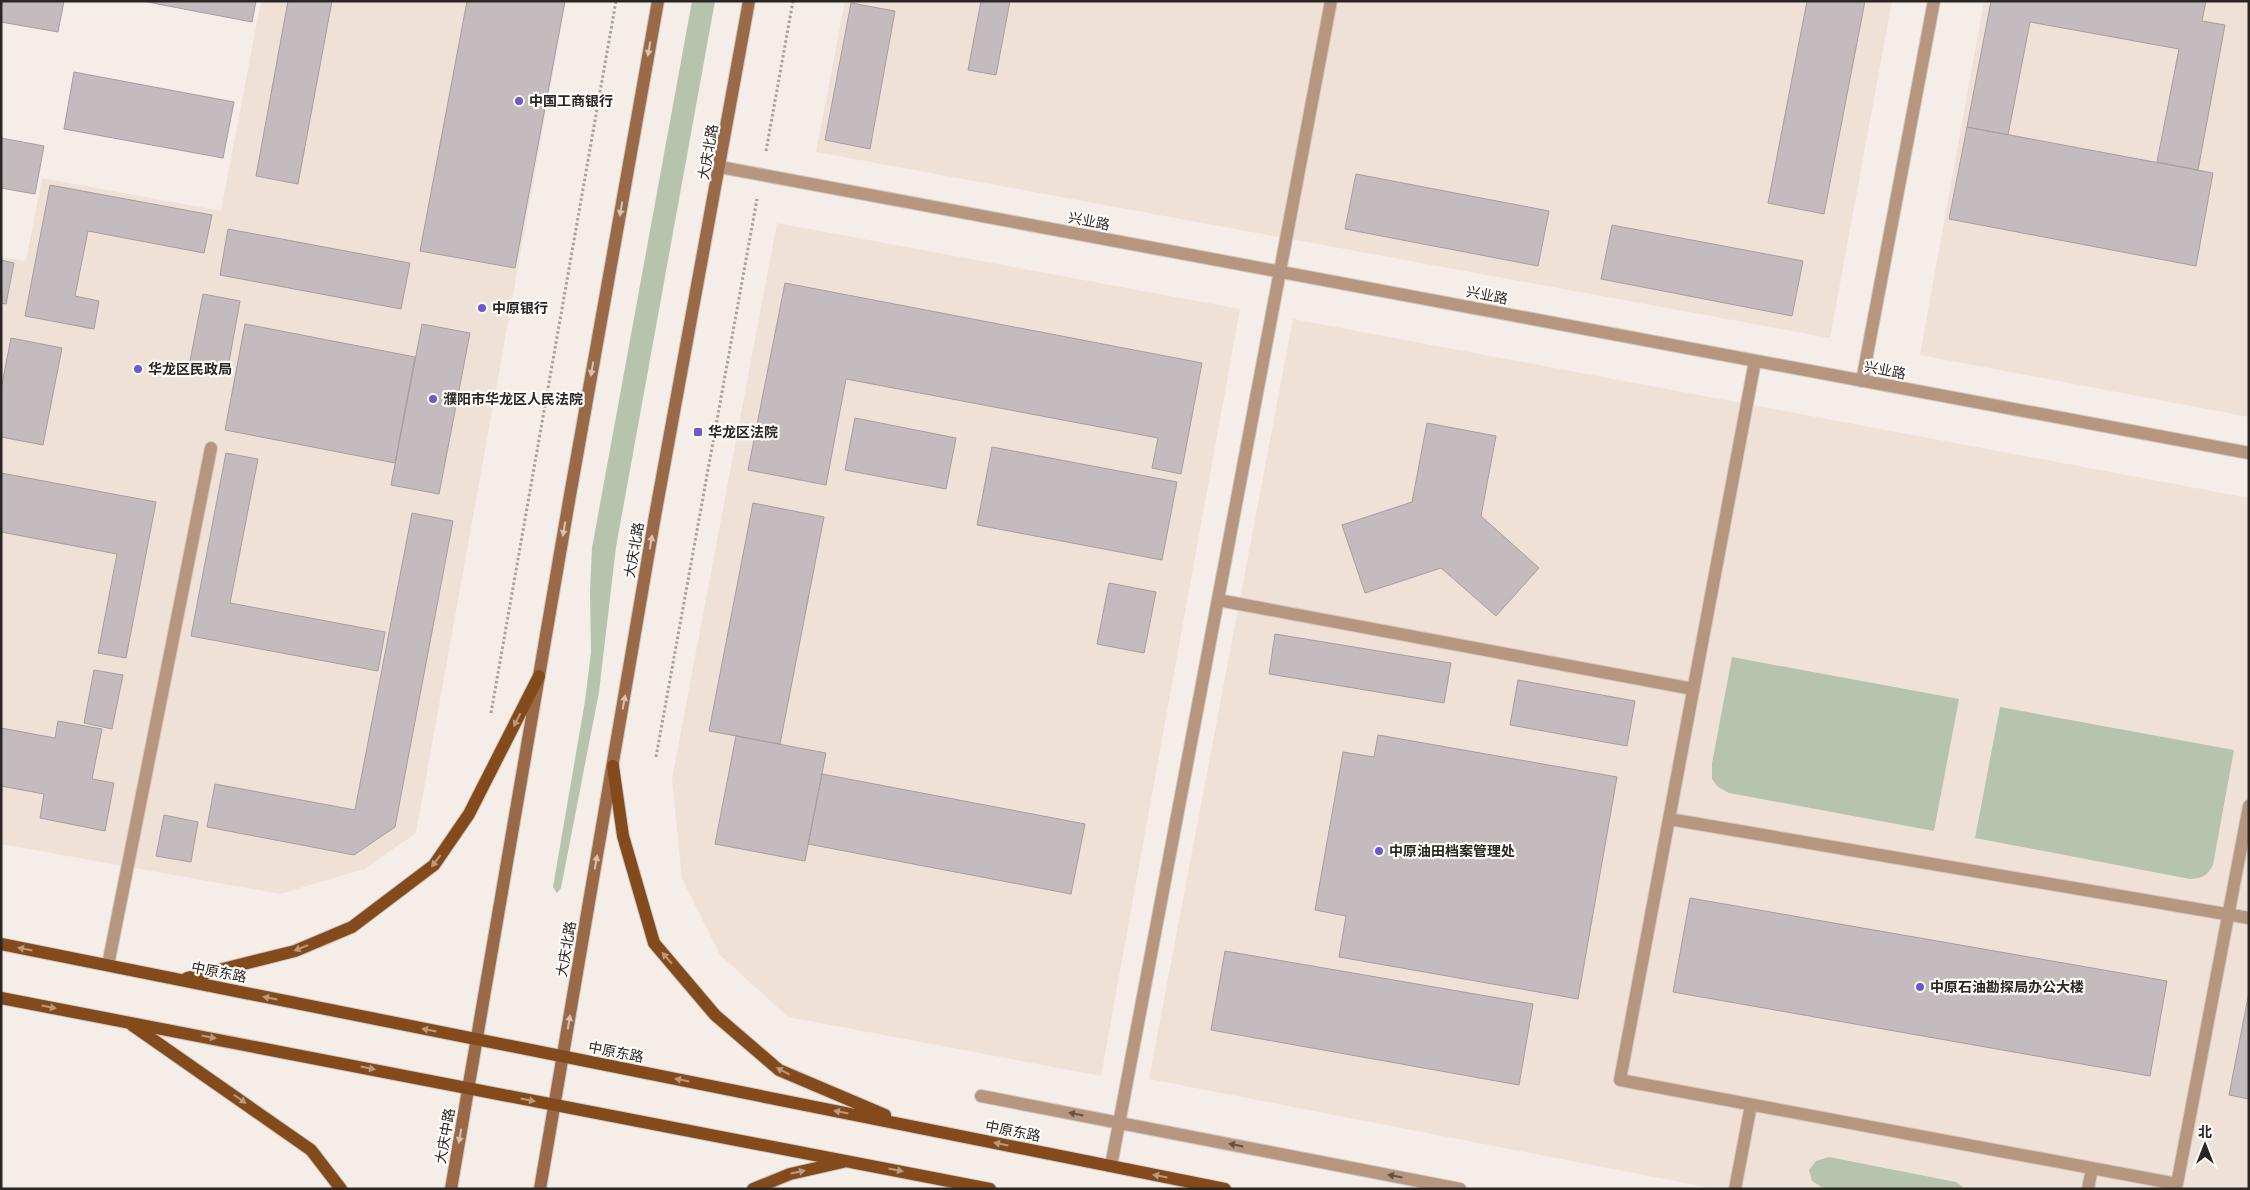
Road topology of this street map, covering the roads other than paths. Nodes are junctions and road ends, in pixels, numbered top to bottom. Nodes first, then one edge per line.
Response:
1 (658, 1) edge
2 (749, 1) edge
3 (1331, 1) edge
4 (1934, 1) edge
5 (720, 167) junction
6 (1279, 272) junction
7 (1755, 361) junction
8 (1862, 381) junction
9 (211, 448) dead end
10 (2249, 453) edge
11 (1218, 600) junction
12 (539, 676) junction
13 (1693, 689) junction
14 (613, 766) junction
15 (2249, 806) edge
16 (1669, 819) junction
17 (2228, 914) junction
18 (2249, 918) edge
19 (1, 944) edge
20 (108, 965) junction
21 (180, 980) junction
22 (1, 998) edge
23 (128, 1022) junction
24 (477, 1039) junction
25 (563, 1056) junction
26 (468, 1088) junction
27 (981, 1096) dead end
28 (554, 1105) junction
29 (1751, 1105) junction
30 (1119, 1122) junction
31 (908, 1125) junction
32 (848, 1161) junction
33 (1111, 1166) junction
34 (2092, 1168) junction
35 (341, 1189) edge
36 (451, 1189) edge
37 (540, 1189) edge
38 (753, 1189) edge
39 (990, 1189) edge
40 (1225, 1189) edge
41 (1460, 1189) edge
42 (1735, 1189) edge
43 (2088, 1189) edge

1 -> 12 main road
2 - 5 main road, 大庆北路
3 - 6 street
4 - 8 street
5 - 6 street, 兴业路
14 -> 5 main road, 大庆北路
6 - 7 street, 兴业路
6 - 11 street
7 - 8 street, 兴业路
7 - 13 street
8 - 10 street, 兴业路
9 - 20 street
11 - 13 street
11 - 30 street
12 -> 21 main road
12 - 24 main road
13 - 16 street
25 -> 14 main road, 大庆北路
31 -> 14 main road
15 - 17 street
16 - 17 street
16 - 29 street
17 - 18 street
17 - 34 street
20 -> 19 main road, 中原东路
20 - 21 main road, 中原东路
24 -> 21 main road, 中原东路
22 -> 23 main road
23 -> 26 main road
23 -> 35 main road
24 - 25 main road, 中原东路
24 - 26 main road
25 - 28 main road, 大庆北路
31 -> 25 main road, 中原东路
26 -> 28 main road
26 -> 36 main road, 大庆中路
30 -> 27 street
28 - 32 main road
28 - 37 main road
29 - 34 street
29 - 42 street
30 - 33 street
41 -> 30 street
33 -> 31 main road, 中原东路
38 -> 32 main road
32 -> 39 main road
40 -> 33 main road, 中原东路
34 - 43 street

